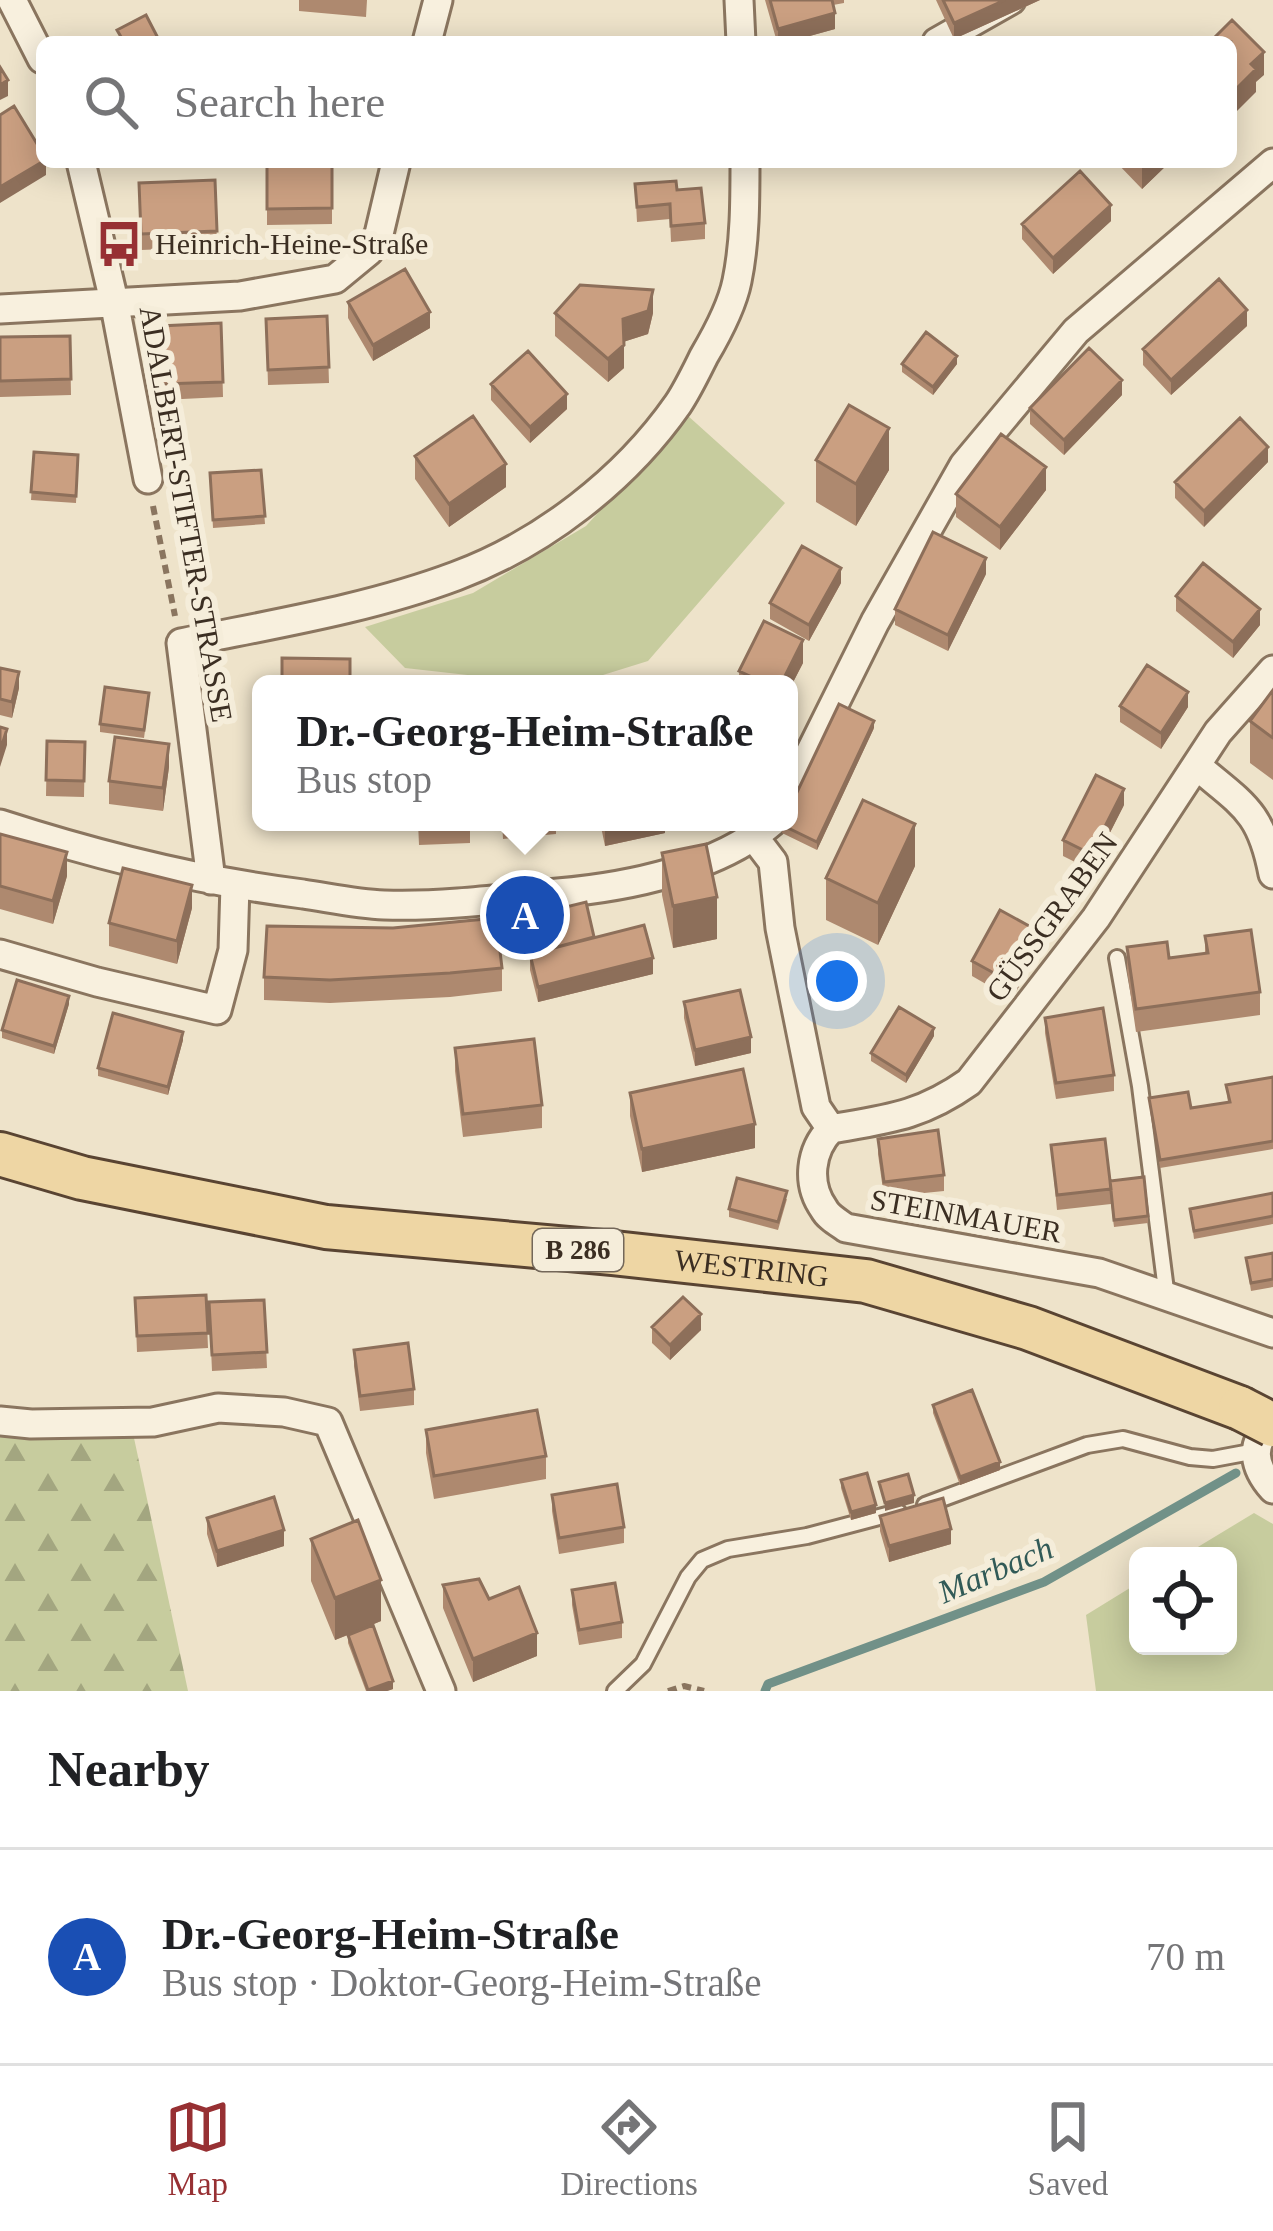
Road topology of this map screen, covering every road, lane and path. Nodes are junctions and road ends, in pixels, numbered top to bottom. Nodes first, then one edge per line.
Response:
1 (11, 0) edge
2 (438, 0) edge
3 (739, 0) edge
4 (1011, 0) edge
5 (429, 36) edge
6 (741, 36) edge
7 (948, 36) edge
8 (36, 48) edge
9 (1273, 163) edge
10 (82, 168) edge
11 (394, 168) edge
12 (745, 168) edge
13 (114, 301) junction
14 (0, 309) edge
15 (148, 479) joint
16 (181, 643) junction
17 (1273, 670) edge
18 (1197, 766) junction
19 (798, 777) edge
20 (0, 824) edge
21 (761, 831) edge
22 (763, 831) edge
23 (1273, 874) edge
24 (223, 883) junction
25 (0, 954) edge
26 (1117, 958) dead end
27 (831, 1129) junction
28 (0, 1154) edge
29 (1167, 1298) junction
30 (1273, 1333) edge
31 (0, 1420) edge
32 (1260, 1427) edge
33 (1273, 1489) edge
34 (441, 1691) edge
35 (615, 1691) edge
36 (668, 1691) edge
37 (704, 1691) edge

1 - 8 street
2 - 5 street
3 - 6 street
4 - 7 street
9 - 19 street
10 - 13 street, ADALBERT-STIFTER-STRASSE
11 - 13 street
12 - 16 street
13 - 14 street
13 - 15 street, ADALBERT-STIFTER-STRASSE
15 - 16 path, ADALBERT-STIFTER-STRASSE
16 - 24 street, ADALBERT-STIFTER-STRASSE
17 - 18 street, GÜSSGRABEN
18 - 23 street
18 - 27 street, GÜSSGRABEN
20 - 24 street
21 - 24 street
22 - 27 street
24 - 25 street, ADALBERT-STIFTER-STRASSE
26 - 29 lane
27 - 29 street, STEINMAUER
28 - 32 main road, WESTRING / B 286
29 - 30 street, STEINMAUER
31 - 34 street
32 - 33 street
32 - 35 lane
36 - 37 path

